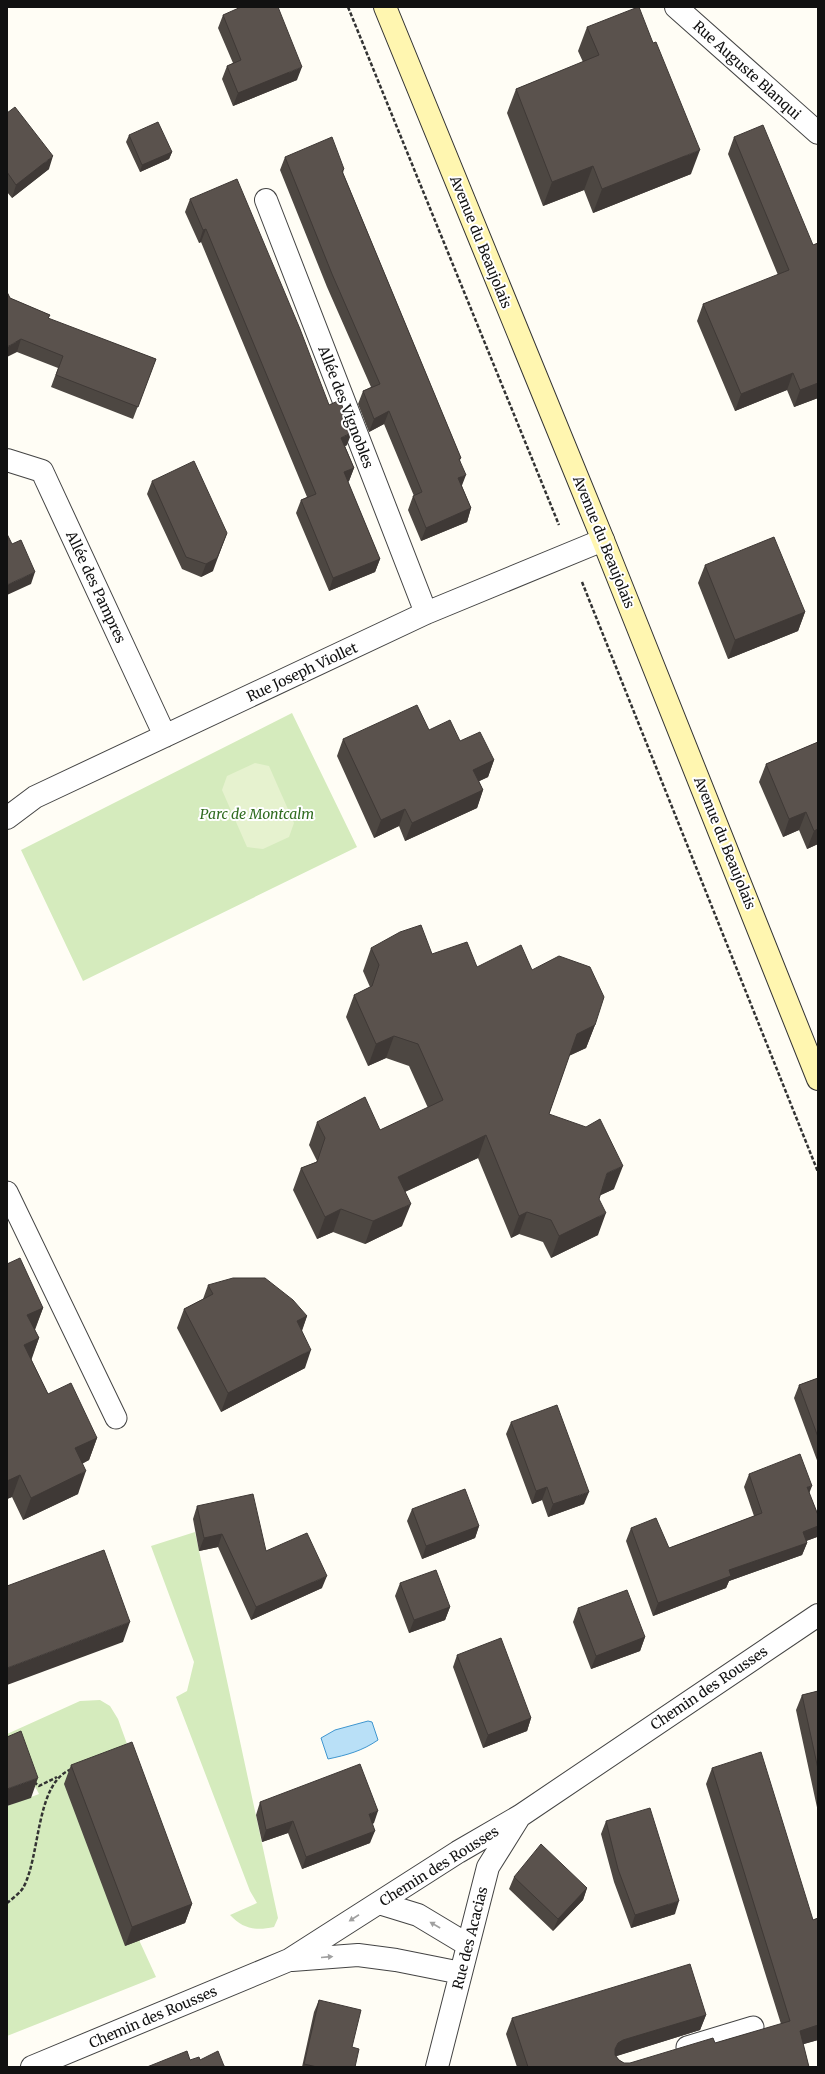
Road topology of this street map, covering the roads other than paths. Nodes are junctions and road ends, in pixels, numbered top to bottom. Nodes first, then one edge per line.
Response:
1 (385, 7) edge
2 (676, 7) edge
3 (818, 133) edge
4 (266, 200) dead end
5 (7, 460) edge
6 (603, 540) junction
7 (426, 614) junction
8 (165, 736) junction
9 (7, 818) edge
10 (818, 1079) edge
11 (7, 1192) edge
12 (116, 1418) dead end
13 (818, 1615) edge
14 (520, 1816) junction
15 (379, 1902) junction
16 (468, 1945) junction
17 (289, 1960) junction
18 (461, 1974) junction
19 (753, 2027) dead end
20 (670, 2053) edge
21 (32, 2067) edge
22 (437, 2067) edge

1 - 6 main road, Avenue du Beaujolais
2 - 3 street, Rue Auguste Blanqui
4 - 7 street, Allée des Vignobles
5 - 8 street, Allée des Pampres
6 - 7 street, Rue Joseph Viollet
6 - 10 main road, Avenue du Beaujolais
7 - 8 street, Rue Joseph Viollet
8 - 9 street, Rue Joseph Viollet
11 - 12 lane
13 - 14 street, Chemin des Rousses
14 - 15 street, Chemin des Rousses
14 - 16 street, Rue des Acacias
16 -> 15 street
15 -> 17 street, Chemin des Rousses
16 - 18 street, Rue des Acacias
17 -> 18 street
17 - 21 street, Chemin des Rousses
18 - 22 street, Rue des Acacias
19 - 20 lane

